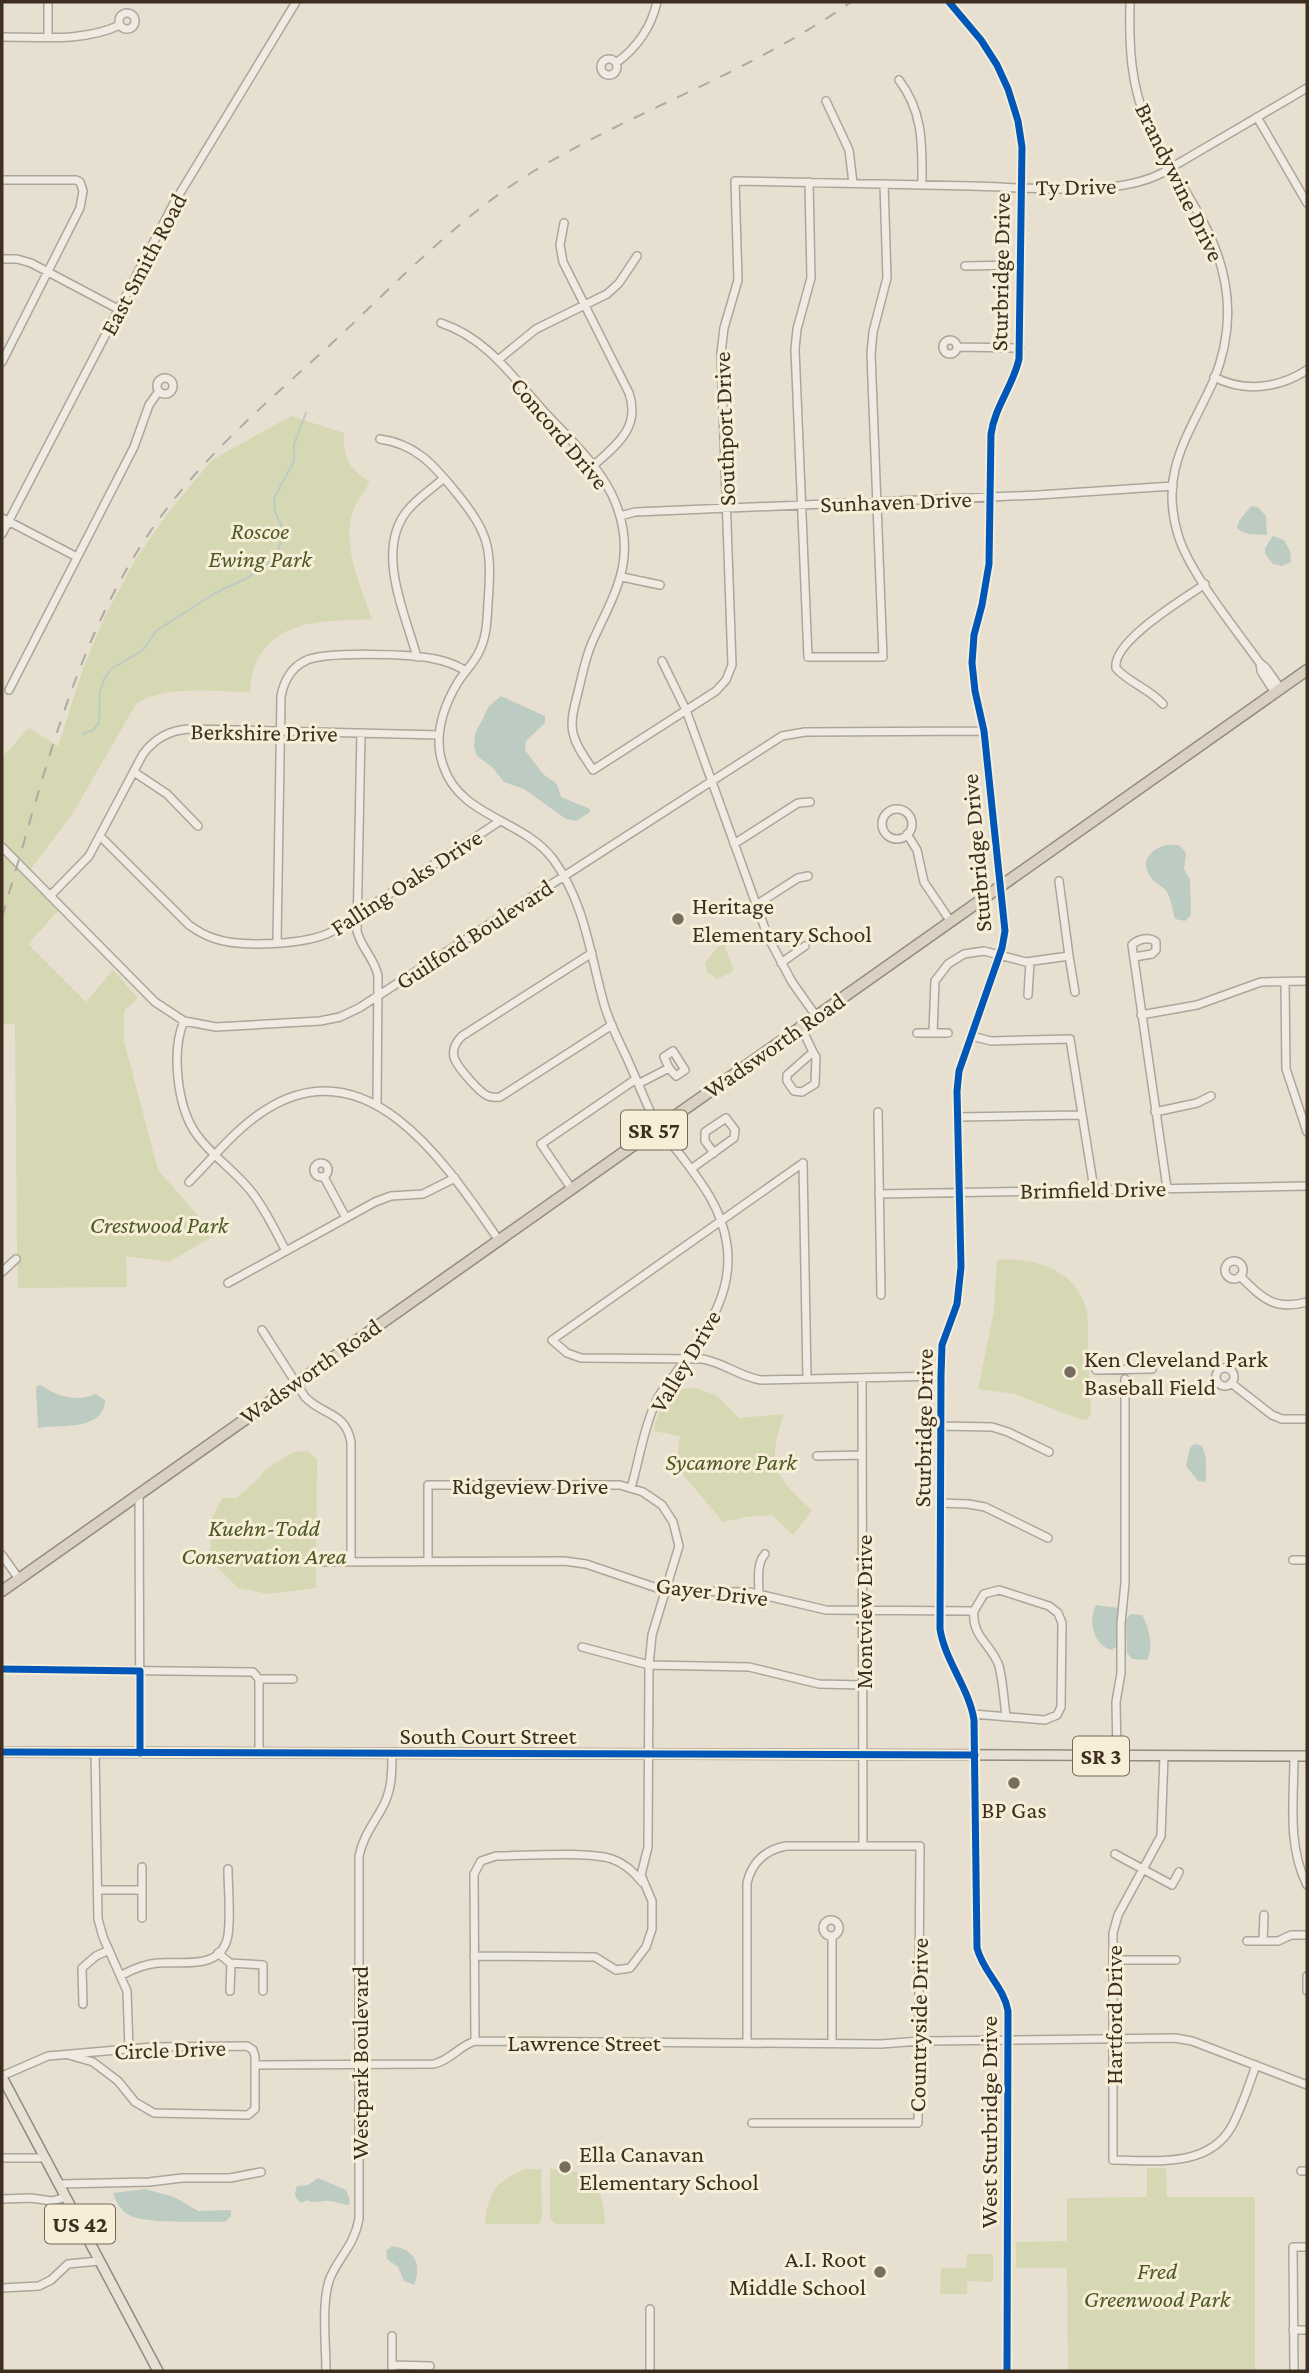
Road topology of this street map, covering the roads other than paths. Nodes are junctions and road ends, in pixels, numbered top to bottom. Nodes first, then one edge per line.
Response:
1 (48, 2) edge
2 (296, 2) edge
3 (657, 2) edge
4 (948, 2) edge
5 (1130, 2) edge
6 (120, 25) dead end
7 (2, 37) edge
8 (48, 37) junction
9 (616, 63) dead end
10 (899, 80) dead end
11 (1307, 88) edge
12 (826, 101) dead end
13 (1257, 117) junction
14 (1171, 167) junction
15 (2, 180) edge
16 (735, 181) joint
17 (809, 182) junction
18 (853, 183) junction
19 (884, 184) junction
20 (922, 185) junction
21 (1021, 187) junction
22 (1307, 203) edge
23 (564, 223) dead end
24 (637, 256) dead end
25 (2, 259) edge
26 (965, 265) dead end
27 (1020, 265) junction
28 (48, 272) junction
29 (584, 305) junction
30 (118, 309) junction
31 (442, 323) dead end
32 (957, 347) dead end
33 (1020, 348) junction
34 (498, 360) junction
35 (2, 362) edge
36 (1307, 370) edge
37 (1214, 377) junction
38 (159, 391) dead end
39 (380, 439) dead end
40 (593, 466) junction
41 (444, 478) junction
42 (1173, 486) junction
43 (990, 497) junction
44 (877, 501) junction
45 (802, 505) junction
46 (727, 508) junction
47 (620, 516) junction
48 (5, 520) edge
49 (2, 534) edge
50 (77, 557) junction
51 (622, 577) junction
52 (1205, 584) junction
53 (660, 585) dead end
54 (417, 657) junction
55 (662, 661) dead end
56 (1307, 670) edge
57 (466, 671) junction
58 (9, 690) dead end
59 (1278, 691) junction
60 (1163, 704) dead end
61 (686, 710) junction
62 (984, 730) junction
63 (281, 732) junction
64 (361, 733) junction
65 (439, 735) junction
66 (134, 772) junction
67 (711, 780) junction
68 (810, 802) dead end
69 (500, 821) junction
70 (198, 825) dead end
71 (907, 834) junction
72 (100, 836) junction
73 (734, 844) junction
74 (2, 847) edge
75 (564, 876) junction
76 (808, 876) dead end
77 (1059, 881) dead end
78 (1002, 886) junction
79 (50, 896) junction
80 (756, 905) junction
81 (357, 915) junction
82 (951, 922) junction
83 (277, 942) junction
84 (805, 946) dead end
85 (592, 953) junction
86 (1000, 956) junction
87 (1069, 956) junction
88 (1134, 957) dead end
89 (1030, 962) junction
90 (781, 963) junction
91 (1307, 981) edge
92 (1285, 982) junction
93 (1075, 992) dead end
94 (1028, 995) dead end
95 (378, 996) junction
96 (1141, 1015) junction
97 (816, 1016) junction
98 (184, 1021) junction
99 (612, 1026) junction
100 (800, 1026) junction
101 (917, 1033) dead end
102 (933, 1033) junction
103 (948, 1033) dead end
104 (971, 1036) junction
105 (813, 1052) junction
106 (669, 1068) dead end
107 (637, 1082) junction
108 (1211, 1096) dead end
109 (377, 1104) junction
110 (878, 1112) dead end
111 (1155, 1112) junction
112 (1082, 1115) junction
113 (957, 1117) junction
114 (658, 1128) junction
115 (1307, 1132) edge
116 (714, 1153) junction
117 (216, 1155) junction
118 (691, 1169) junction
119 (324, 1177) dead end
120 (455, 1178) junction
121 (189, 1182) dead end
122 (1307, 1186) edge
123 (571, 1188) junction
124 (1167, 1188) junction
125 (1094, 1189) junction
126 (958, 1192) junction
127 (879, 1194) junction
128 (346, 1218) junction
129 (721, 1221) junction
130 (498, 1239) junction
131 (286, 1251) junction
132 (16, 1259) dead end
133 (2, 1272) edge
134 (1240, 1276) dead end
135 (228, 1283) dead end
136 (881, 1296) dead end
137 (1307, 1303) edge
138 (262, 1330) dead end
139 (686, 1359) junction
140 (1130, 1369) junction
141 (1152, 1369) dead end
142 (1096, 1370) dead end
143 (1120, 1370) junction
144 (941, 1376) junction
145 (862, 1378) junction
146 (807, 1379) junction
147 (1125, 1379) junction
148 (294, 1383) junction
149 (1231, 1384) dead end
150 (1307, 1419) edge
151 (940, 1426) junction
152 (1049, 1452) dead end
153 (862, 1455) junction
154 (817, 1456) dead end
155 (631, 1488) junction
156 (139, 1492) junction
157 (940, 1503) junction
158 (1048, 1538) dead end
159 (2, 1555) edge
160 (765, 1555) dead end
161 (1293, 1560) dead end
162 (1307, 1560) edge
163 (428, 1561) junction
164 (318, 1562) dead end
165 (351, 1562) junction
166 (19, 1578) junction
167 (2, 1591) edge
168 (666, 1591) junction
169 (759, 1594) junction
170 (863, 1610) junction
171 (940, 1610) junction
172 (974, 1611) junction
173 (582, 1647) dead end
174 (649, 1665) junction
175 (2, 1670) edge
176 (140, 1671) junction
177 (256, 1676) junction
178 (293, 1679) dead end
179 (863, 1685) junction
180 (973, 1714) junction
181 (1006, 1717) junction
182 (2, 1752) edge
183 (96, 1752) junction
184 (140, 1753) junction
185 (259, 1753) junction
186 (392, 1754) junction
187 (648, 1754) junction
188 (975, 1755) junction
189 (863, 1756) junction
190 (1117, 1756) junction
191 (1164, 1756) junction
192 (1294, 1756) junction
193 (1307, 1756) edge
194 (863, 1846) junction
195 (1115, 1854) dead end
196 (643, 1862) junction
197 (142, 1867) dead end
198 (626, 1867) junction
199 (228, 1869) dead end
200 (1144, 1870) junction
201 (1179, 1872) dead end
202 (643, 1883) junction
203 (1307, 1885) edge
204 (142, 1889) junction
205 (98, 1890) junction
206 (1264, 1915) dead end
207 (142, 1918) dead end
208 (1307, 1935) edge
209 (832, 1936) dead end
210 (1247, 1941) dead end
211 (1263, 1941) junction
212 (109, 1950) junction
213 (218, 1953) junction
214 (474, 1956) junction
215 (1113, 1960) junction
216 (1176, 1960) dead end
217 (231, 1963) junction
218 (122, 1975) junction
219 (1307, 1976) edge
220 (1307, 1990) edge
221 (230, 1991) dead end
222 (262, 1991) dead end
223 (83, 2004) dead end
224 (1114, 2039) junction
225 (1008, 2040) junction
226 (475, 2041) junction
227 (921, 2041) junction
228 (747, 2043) junction
229 (832, 2043) junction
230 (129, 2049) junction
231 (69, 2055) junction
232 (255, 2065) junction
233 (358, 2065) junction
234 (1256, 2065) junction
235 (2, 2076) edge
236 (1307, 2085) edge
237 (5, 2089) edge
238 (752, 2123) dead end
239 (2, 2158) edge
240 (45, 2158) junction
241 (261, 2172) dead end
242 (59, 2184) junction
243 (66, 2197) junction
244 (2, 2199) edge
245 (1307, 2247) edge
246 (99, 2261) junction
247 (2, 2288) edge
248 (650, 2309) dead end
249 (1293, 2330) junction
250 (1307, 2330) edge
251 (391, 2336) dead end
252 (430, 2366) dead end
253 (392, 2368) edge
254 (158, 2371) edge
255 (327, 2371) edge
256 (650, 2371) edge
257 (1007, 2371) edge
258 (1294, 2371) edge

1 - 8 street
2 - 30 street, East Smith Road
3 - 9 street
4 - 21 street, Sturbridge Drive
5 - 14 street, Brandywine Drive
6 - 8 street
7 - 8 street
10 - 20 street
11 - 13 street, Ty Drive
12 - 18 street
13 - 14 street, Ty Drive
13 - 22 street
14 - 21 street, Ty Drive
14 - 37 street, Brandywine Drive
15 - 28 street
16 - 17 street, Ty Drive
16 - 46 street, Southport Drive
17 - 18 street, Ty Drive
17 - 45 street
18 - 19 street, Ty Drive
19 - 20 street, Ty Drive
19 - 44 street
20 - 21 street, Ty Drive
21 - 27 street, Sturbridge Drive
23 - 29 street
24 - 29 street
25 - 28 street
26 - 27 street
27 - 33 street, Sturbridge Drive
28 - 30 street
28 - 35 street
29 - 34 street
29 - 40 street
30 - 48 street, East Smith Road
31 - 34 street, Concord Drive
32 - 33 street
33 - 43 street, Sturbridge Drive
34 - 40 street, Concord Drive
36 - 37 street
37 - 42 street, Brandywine Drive
38 - 50 street
39 - 41 street
40 - 47 street, Concord Drive
41 - 54 street
41 - 57 street
42 - 43 street, Sunhaven Drive
42 - 52 street, Brandywine Drive
43 - 44 street, Sunhaven Drive
43 - 62 street, Sturbridge Drive
44 - 45 street, Sunhaven Drive
44 - 45 street
45 - 46 street, Sunhaven Drive
46 - 47 street, Sunhaven Drive
46 - 61 street, Southport Drive
47 - 51 street, Concord Drive
48 - 49 street, East Smith Road
48 - 50 street
50 - 58 street
51 - 53 street
51 - 61 street, Concord Drive
52 - 59 street, Brandywine Drive
52 - 60 street
54 - 57 street
54 - 63 street
55 - 61 street
56 - 59 highway, Wadsworth Road / SR 57
57 - 65 street
59 - 78 highway, Wadsworth Road / SR 57
61 - 67 street
62 - 67 street, Guilford Boulevard
62 - 78 street, Sturbridge Drive
63 - 64 street, Berkshire Drive
63 - 66 street, Berkshire Drive
63 - 83 street
64 - 65 street, Berkshire Drive
64 - 81 street
65 - 69 street, Valley Drive
66 - 70 street
66 - 72 street, Berkshire Drive
67 - 73 street
67 - 75 street, Guilford Boulevard
68 - 73 street
69 - 75 street, Valley Drive
69 - 81 street, Falling Oaks Drive
71 - 71 street
71 - 82 street
72 - 79 street, Berkshire Drive
72 - 83 street, Falling Oaks Drive
73 - 80 street
74 - 79 street, Guilford Boulevard
75 - 85 street, Valley Drive
75 - 95 street, Guilford Boulevard
76 - 80 street
77 - 87 street
78 - 82 highway, Wadsworth Road / SR 57
78 - 86 street, Sturbridge Drive
79 - 98 street, Guilford Boulevard
80 - 90 street
81 - 83 street, Falling Oaks Drive
81 - 95 street
82 - 97 highway, Wadsworth Road / SR 57
84 - 90 street
85 - 99 street, Valley Drive
85 - 99 street
86 - 89 street
86 - 102 street
86 - 104 street, Sturbridge Drive
87 - 89 street
87 - 93 street
88 - 96 street
89 - 94 street
90 - 97 street
91 - 92 street
92 - 96 street
92 - 115 street
95 - 98 street, Guilford Boulevard
95 - 109 street
96 - 111 street
97 - 100 highway, Wadsworth Road / SR 57
98 - 117 street
99 - 107 street, Valley Drive
100 - 105 street
100 - 114 highway, Wadsworth Road / SR 57
101 - 102 street
102 - 103 street
104 - 112 street
104 - 113 street, Sturbridge Drive
105 - 105 street
106 - 107 street
107 - 114 street, Valley Drive
107 - 123 street
108 - 111 street
109 - 117 street
109 - 120 street
110 - 127 street
111 - 124 street
112 - 113 street
112 - 125 street
113 - 126 street, Sturbridge Drive
114 - 118 street, Valley Drive
114 - 123 highway, Wadsworth Road / SR 57
116 - 116 street
116 - 118 street
117 - 121 street
117 - 131 street
118 - 129 street, Valley Drive
119 - 128 street
120 - 128 street
120 - 130 street
122 - 124 street, Brimfield Drive
123 - 130 highway, Wadsworth Road / SR 57
124 - 125 street, Brimfield Drive
125 - 126 street, Brimfield Drive
126 - 127 street, Brimfield Drive
126 - 144 street, Sturbridge Drive
127 - 136 street
128 - 131 street
129 - 139 street, Valley Drive
129 - 139 street
129 - 146 street
130 - 148 highway, Wadsworth Road / SR 57
131 - 135 street
132 - 133 street
134 - 137 street
138 - 148 street
139 - 146 street
139 - 155 street, Valley Drive
140 - 141 street
140 - 143 street
140 - 147 street
142 - 143 street
143 - 147 street
144 - 145 street
144 - 151 street, Sturbridge Drive
145 - 146 street
145 - 153 street, Montview Drive
147 - 190 street
148 - 156 highway, Wadsworth Road / SR 57
148 - 165 street
149 - 150 street
151 - 152 street
151 - 157 street, Sturbridge Drive
153 - 154 street
153 - 170 street, Montview Drive
155 - 163 street, Ridgeview Drive
155 - 168 street, Ridgeview Drive
156 - 166 highway, Wadsworth Road / SR 57
156 - 176 street
157 - 158 street
157 - 171 street, Sturbridge Drive
159 - 166 street
160 - 169 street
161 - 162 street
163 - 165 street, Gayer Drive
163 - 168 street, Gayer Drive
164 - 165 street, Gayer Drive
166 - 167 highway, Wadsworth Road / SR 57
168 - 169 street, Gayer Drive
168 - 174 street, Ridgeview Drive
169 - 170 street, Gayer Drive
170 - 171 street, Gayer Drive
170 - 179 street, Montview Drive
171 - 172 street, Gayer Drive
171 - 180 street, Sturbridge Drive
172 - 181 street
172 - 181 street
173 - 174 street
174 - 179 street
174 - 187 street, Ridgeview Drive
175 - 176 street
176 - 177 street
176 - 184 street
177 - 178 street
177 - 185 street
179 - 189 street, Montview Drive
180 - 181 street
180 - 188 street, Sturbridge Drive
182 - 183 main road, South Court Street / SR 3
183 - 184 main road, South Court Street / SR 3
183 - 205 street
184 - 185 main road, South Court Street / SR 3
185 - 186 main road, South Court Street / SR 3
186 - 187 main road, South Court Street / SR 3
186 - 233 street, Westpark Boulevard
187 - 189 main road, South Court Street / SR 3
187 - 196 street, Ridgeview Drive
188 - 189 main road, South Court Street / SR 3
188 - 190 main road, South Court Street / SR 3
188 - 225 street, West Sturbridge Drive
189 - 194 street, Montview Drive
190 - 191 main road, South Court Street / SR 3
191 - 192 main road, SR 3
191 - 200 street, Hartford Drive
192 - 193 main road, SR 3
192 - 203 street
194 - 227 street, Countryside Drive
194 - 228 street
195 - 200 street
196 - 198 street
196 - 202 street, Ridgeview Drive
197 - 204 street
198 - 202 street
198 - 214 street
199 - 213 street
200 - 201 street
200 - 215 street, Hartford Drive
202 - 214 street
204 - 205 street
204 - 207 street
205 - 212 street
206 - 211 street
208 - 211 street
209 - 229 street
210 - 211 street
212 - 218 street
212 - 223 street
213 - 217 street
213 - 218 street
214 - 226 street
215 - 216 street
215 - 224 street, Hartford Drive
217 - 221 street
217 - 222 street
218 - 230 street
219 - 220 street
224 - 225 street, Lawrence Street
224 - 234 street, Lawrence Street
224 - 234 street, Hartford Drive
225 - 227 street, Lawrence Street
225 - 257 street, West Sturbridge Drive
226 - 228 street, Lawrence Street
226 - 233 street, Lawrence Street
227 - 229 street, Lawrence Street
227 - 238 street, Countryside Drive
228 - 229 street, Lawrence Street
230 - 231 street, Circle Drive
230 - 232 street, Circle Drive
231 - 232 street, Circle Drive
231 - 235 street, Circle Drive
232 - 233 street, Lawrence Street
233 - 255 street, Westpark Boulevard
234 - 236 street, Lawrence Street
235 - 237 main road, US 42
237 - 240 main road, US 42
239 - 240 street
240 - 242 main road, US 42
241 - 242 street
242 - 243 main road, US 42
243 - 244 street
243 - 246 main road, US 42
245 - 249 street
246 - 247 street
246 - 254 main road, US 42
248 - 256 street
249 - 250 street
249 - 258 street
251 - 253 street
252 - 253 street

